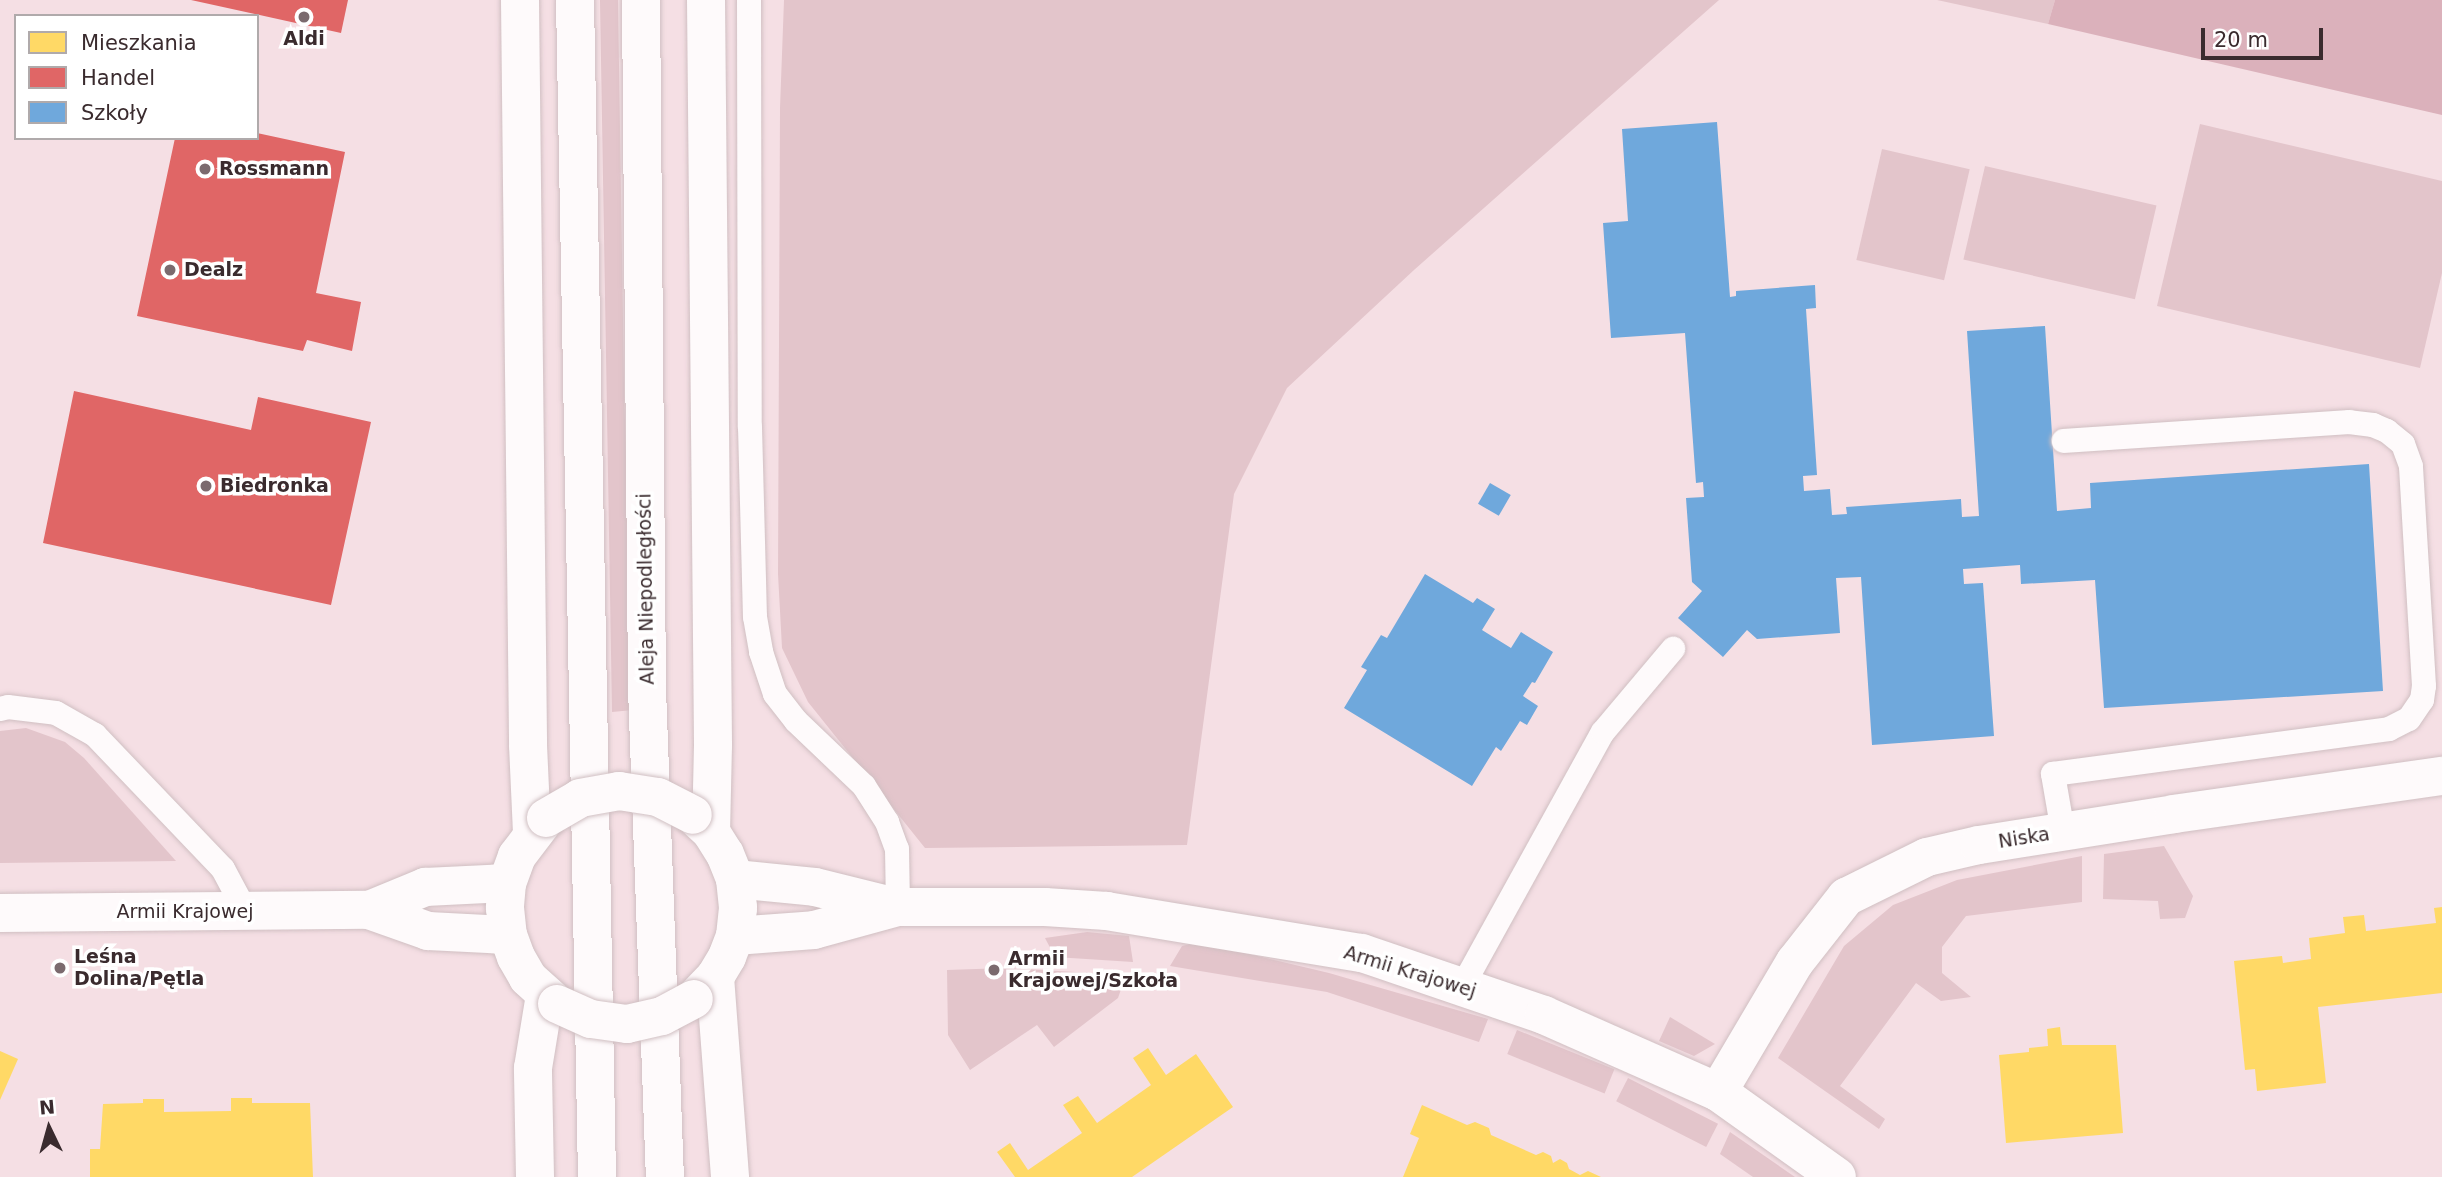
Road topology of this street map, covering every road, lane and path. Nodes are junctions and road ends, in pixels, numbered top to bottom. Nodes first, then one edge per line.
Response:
1 (520, 0) edge
2 (575, 0) edge
3 (641, 0) edge
4 (706, 0) edge
5 (749, 0) edge
6 (2064, 441) dead end
7 (2431, 631) edge
8 (1673, 649) dead end
9 (0, 709) edge
10 (2442, 776) edge
11 (702, 824) junction
12 (539, 825) junction
13 (2063, 832) junction
14 (735, 879) junction
15 (507, 883) junction
16 (898, 907) junction
17 (369, 910) junction
18 (246, 912) junction
19 (0, 913) edge
20 (508, 934) junction
21 (734, 936) junction
22 (1461, 987) junction
23 (704, 988) junction
24 (551, 1000) junction
25 (1718, 1092) junction
26 (534, 1177) edge
27 (597, 1177) edge
28 (665, 1177) edge
29 (730, 1177) edge
30 (1837, 1177) edge

1 - 12 main road
2 - 27 main road
3 - 28 main road, Aleja Niepodległości
4 - 11 main road
5 - 16 lane
6 - 7 lane
7 - 13 lane
8 - 22 lane
9 - 18 lane
10 - 13 main road, Niska
11 - 12 main road, bridge
11 - 14 main road
12 - 15 main road
13 - 25 main road, Niska
14 - 16 main road, Armii Krajowej
14 - 21 main road
15 - 17 main road, Armii Krajowej
15 - 20 main road
16 - 21 main road, Armii Krajowej
16 - 22 main road, Armii Krajowej
17 - 18 main road, Armii Krajowej
17 - 20 main road, Armii Krajowej
18 - 19 main road, Armii Krajowej
20 - 24 main road
21 - 23 main road
22 - 25 main road, Armii Krajowej
23 - 24 main road, bridge
23 - 29 main road
24 - 26 main road
25 - 30 main road, Armii Krajowej

